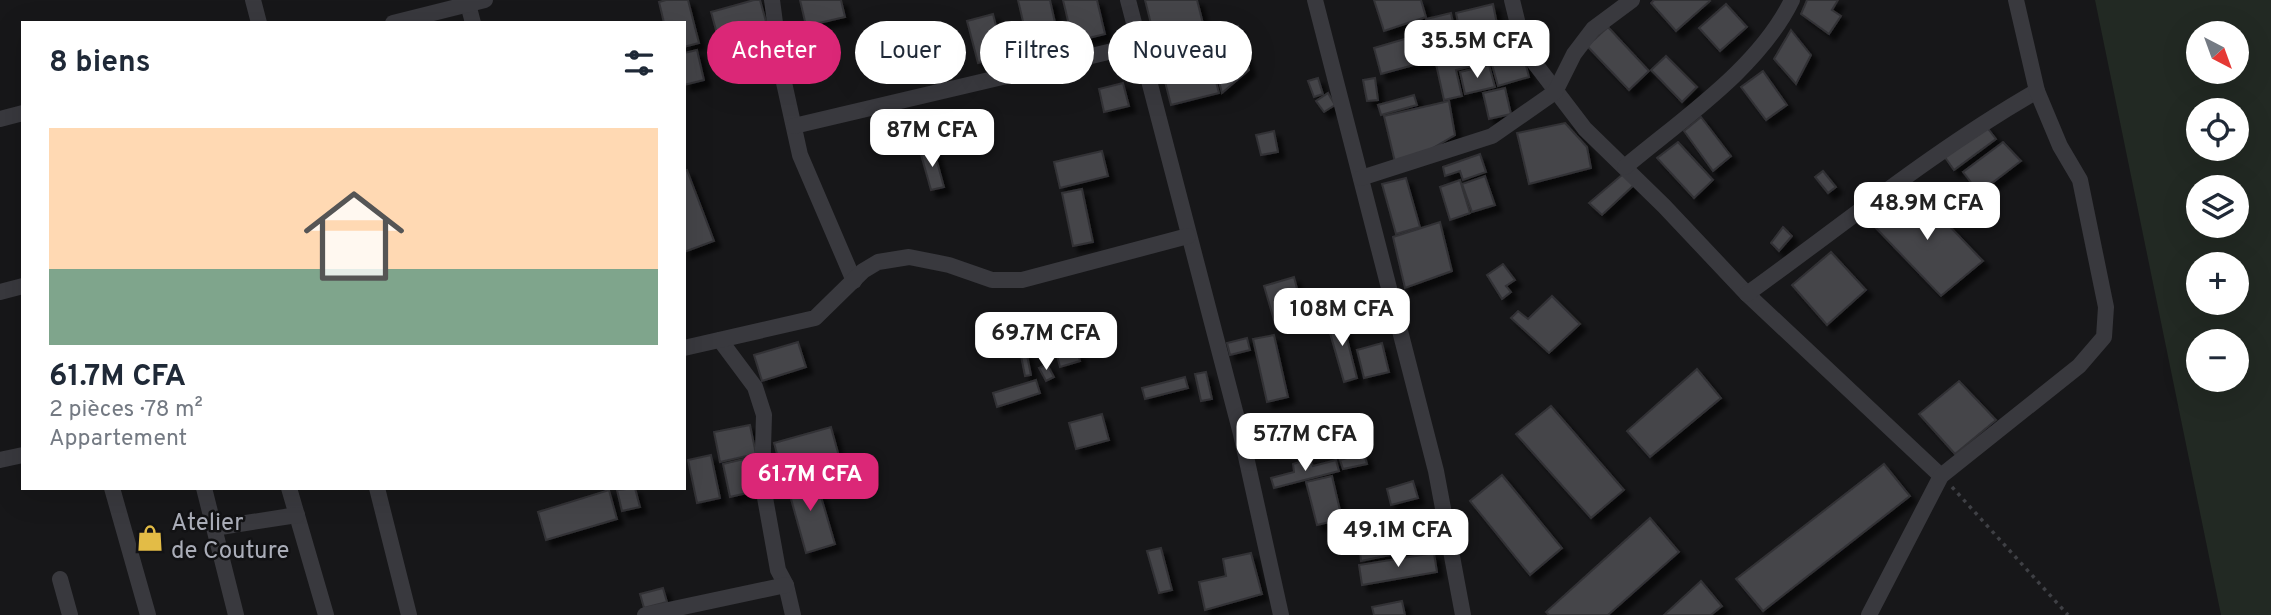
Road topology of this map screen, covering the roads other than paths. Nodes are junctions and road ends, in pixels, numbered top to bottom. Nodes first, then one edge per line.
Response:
1 (253, 0) edge
2 (485, 0) edge
3 (772, 0) edge
4 (1128, 0) edge
5 (1315, 0) edge
6 (1512, 0) edge
7 (1632, 0) edge
8 (1792, 0) edge
9 (2016, 0) edge
10 (468, 4) junction
11 (258, 21) edge
12 (401, 21) edge
13 (472, 21) edge
14 (1133, 21) edge
15 (1108, 52) edge
16 (1148, 84) edge
17 (2037, 91) junction
18 (1555, 92) junction
19 (21, 114) edge
20 (0, 119) edge
21 (794, 126) junction
22 (1625, 167) junction
23 (1361, 178) junction
24 (1188, 236) junction
25 (854, 281) junction
26 (21, 287) edge
27 (0, 292) edge
28 (1747, 294) junction
29 (720, 340) junction
30 (686, 348) edge
31 (21, 455) edge
32 (0, 460) edge
33 (1941, 475) junction
34 (113, 490) edge
35 (204, 490) edge
36 (290, 490) edge
37 (378, 490) edge
38 (297, 516) junction
39 (214, 528) junction
40 (60, 579) dead end
41 (786, 585) junction
42 (70, 615) edge
43 (148, 615) edge
44 (236, 615) edge
45 (326, 615) edge
46 (409, 615) edge
47 (645, 615) edge
48 (793, 615) edge
49 (1281, 615) edge
50 (1463, 615) edge
51 (1869, 615) edge

1 - 11 street
2 - 10 street
3 - 21 street
4 - 14 street
5 - 23 street
6 - 18 street
7 - 18 street
8 - 22 street
9 - 17 street
10 - 12 street
10 - 13 street
15 - 21 street
16 - 24 street
17 - 28 street
17 - 33 street
18 - 22 street
18 - 23 street
19 - 20 street
21 - 25 street
22 - 28 street
23 - 50 street
24 - 25 street
24 - 49 street
25 - 29 street
26 - 27 street
28 - 33 street
29 - 30 street
29 - 41 street
31 - 32 street
33 - 51 street
34 - 43 street
35 - 39 street
36 - 38 street
37 - 46 street
38 - 39 street
38 - 45 street
39 - 44 street
40 - 42 street
41 - 47 street
41 - 48 street

